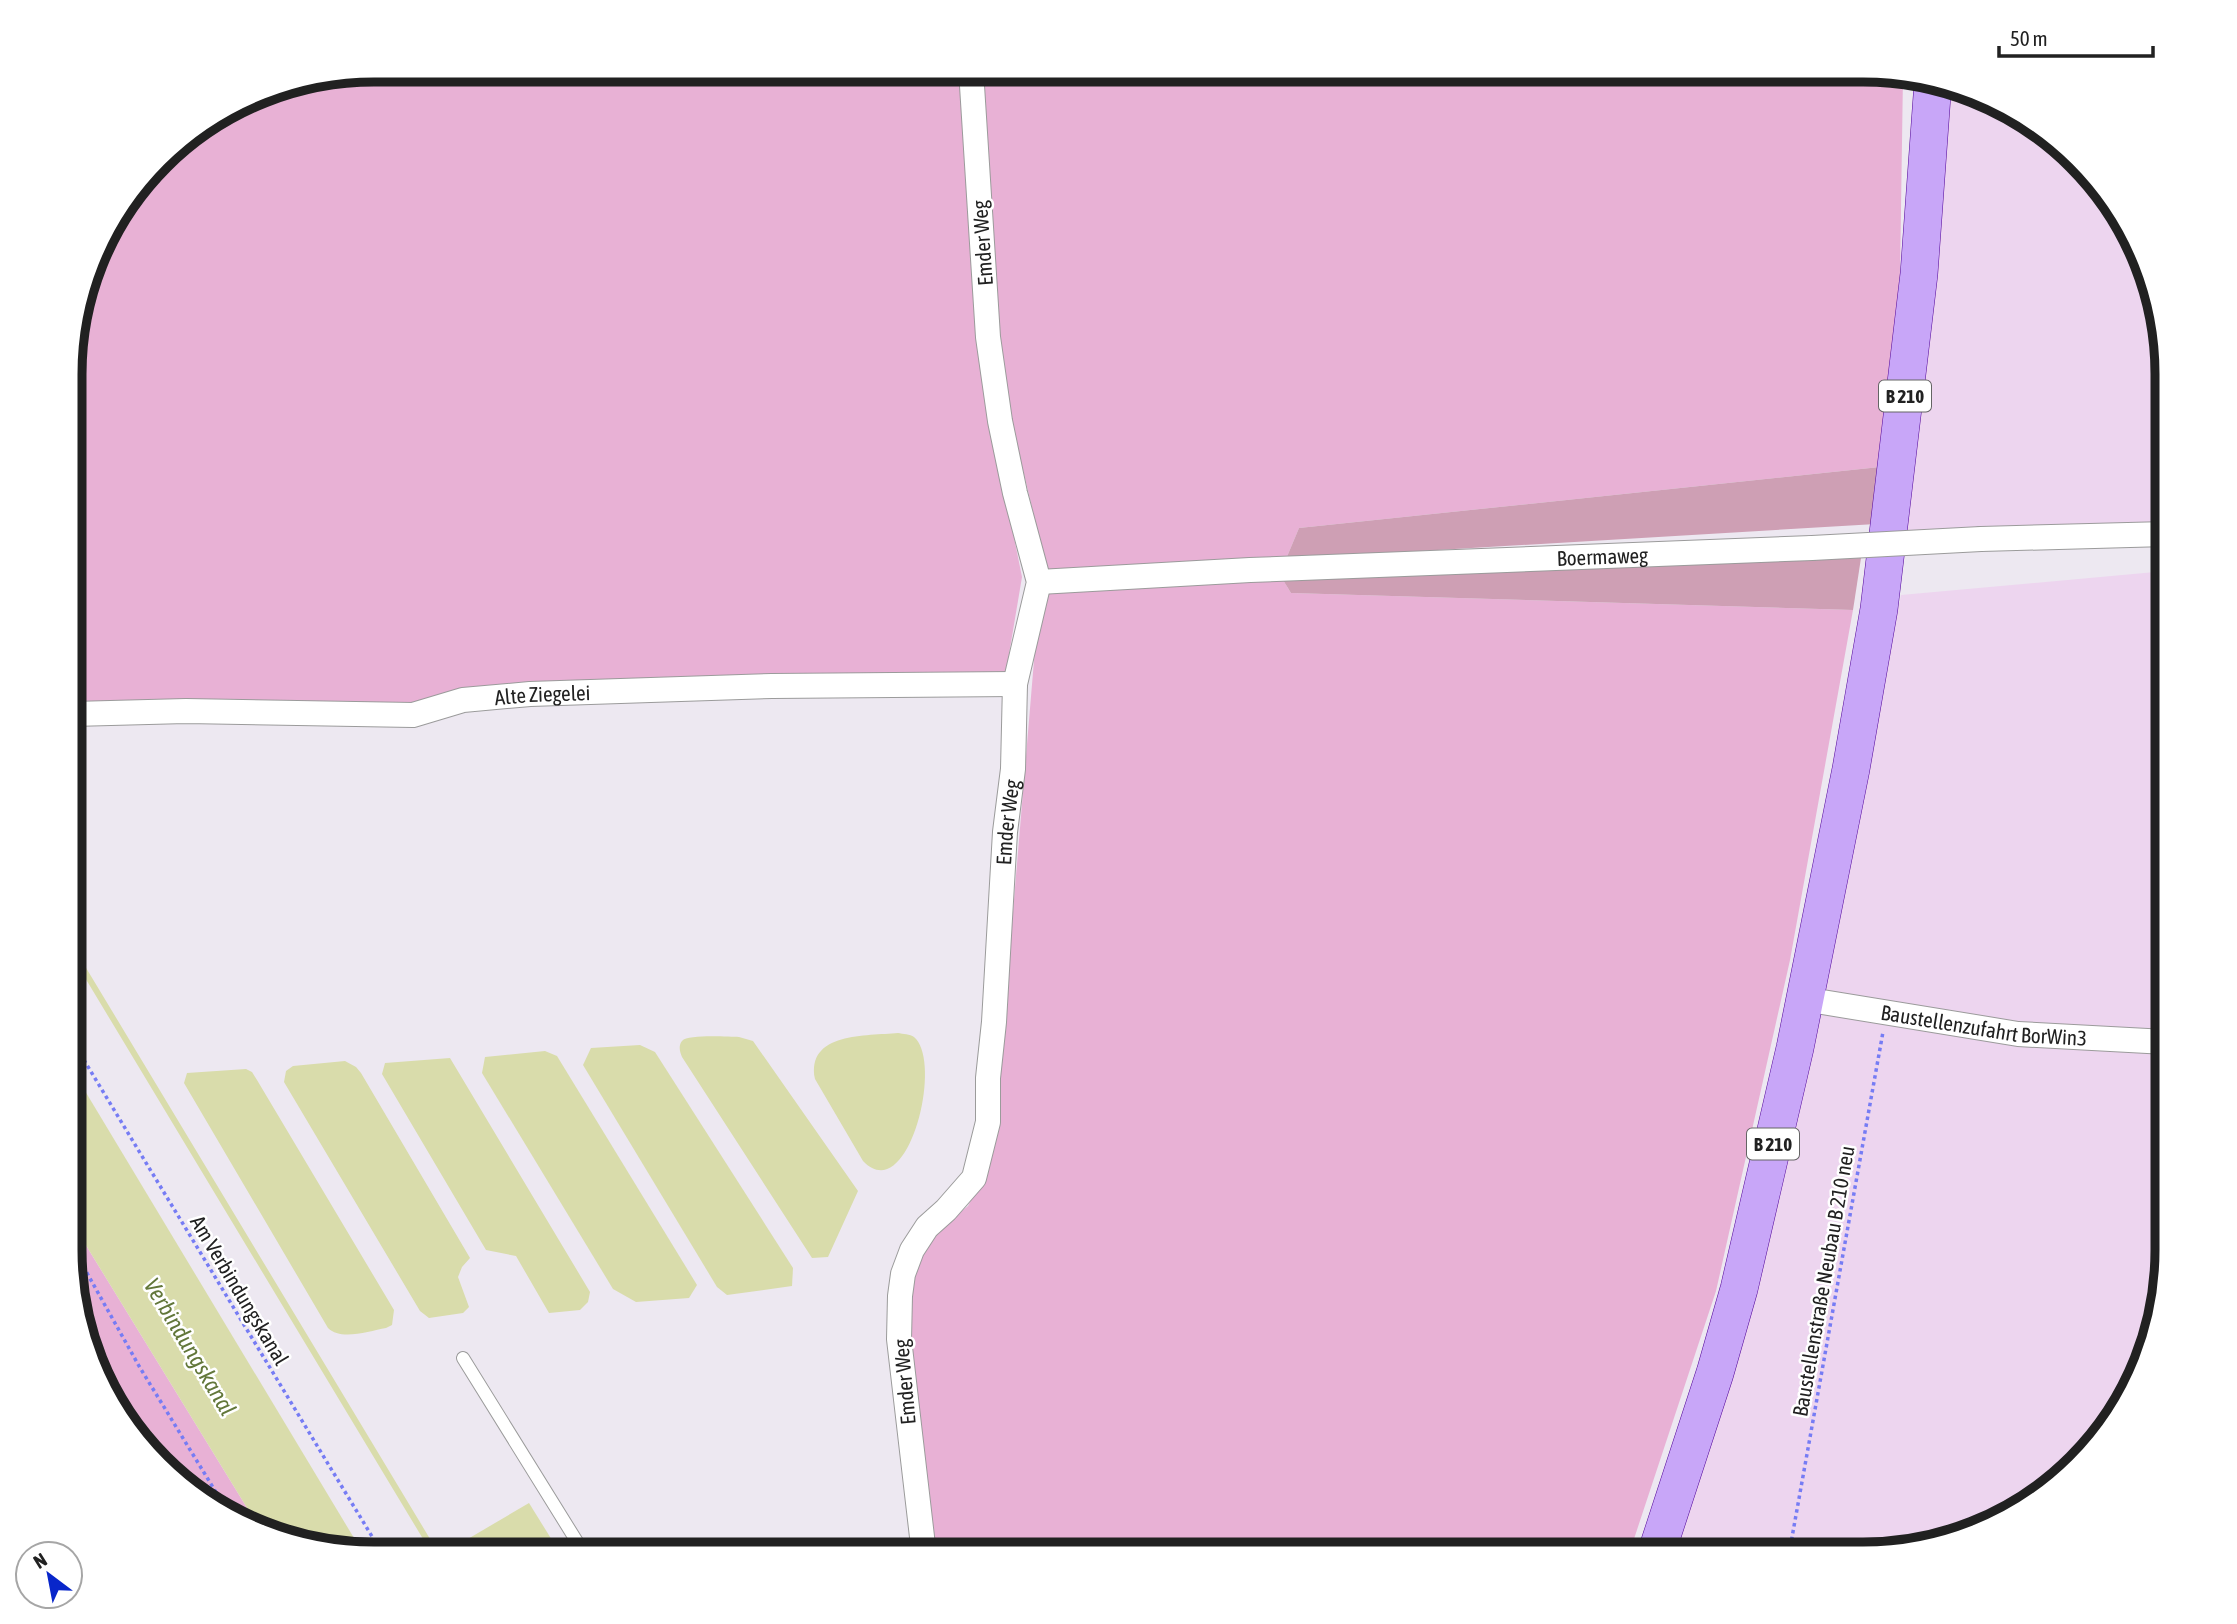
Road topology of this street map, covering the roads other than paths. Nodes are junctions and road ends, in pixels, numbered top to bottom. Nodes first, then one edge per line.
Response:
1 (972, 82) edge
2 (1932, 91) edge
3 (2155, 534) edge
4 (1039, 582) junction
5 (1015, 684) junction
6 (82, 714) edge
7 (1804, 999) junction
8 (2155, 1041) edge
9 (463, 1358) dead end
10 (577, 1542) edge
11 (923, 1542) edge
12 (1660, 1542) edge

1 - 4 street, Emder Weg
2 - 7 main road, B 210
3 - 4 street, Boermaweg, bridge
4 - 5 street, Emder Weg
5 - 6 street, Alte Ziegelei
5 - 11 street, Emder Weg
7 - 8 street, Baustellenzufahrt BorWin3
7 - 12 main road, B 210
9 - 10 lane

